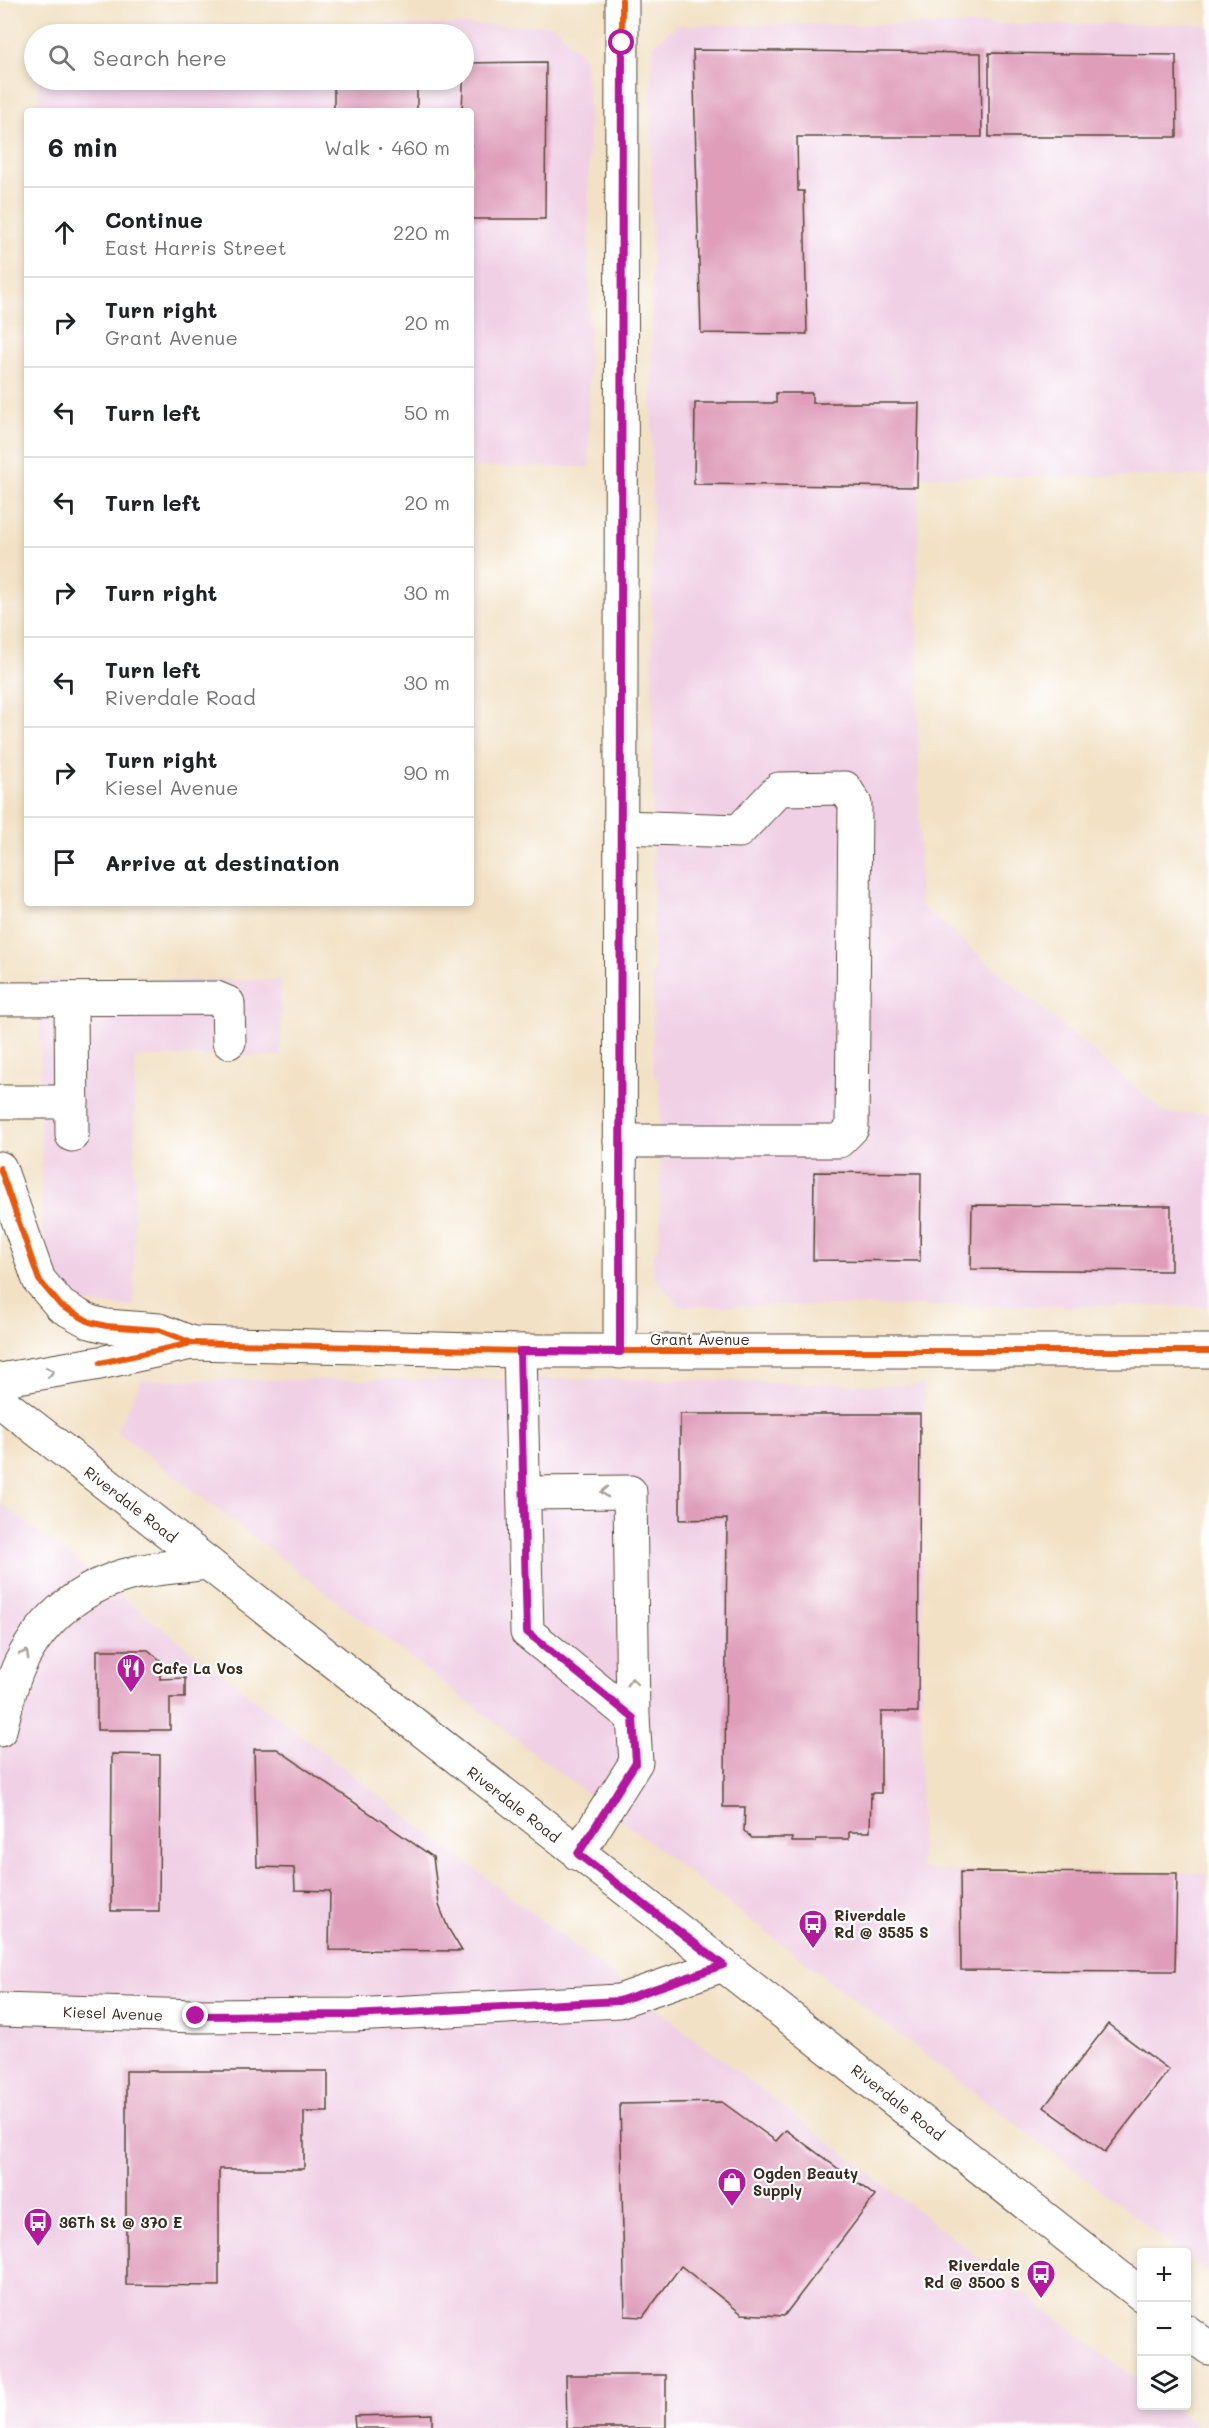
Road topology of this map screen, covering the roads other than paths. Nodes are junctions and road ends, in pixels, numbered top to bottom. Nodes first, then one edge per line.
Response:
1 (622, 0) edge
2 (621, 827) junction
3 (0, 999) edge
4 (71, 999) junction
5 (229, 1042) dead end
6 (0, 1102) edge
7 (72, 1102) junction
8 (72, 1135) dead end
9 (620, 1141) junction
10 (0, 1168) edge
11 (192, 1343) junction
12 (520, 1351) junction
13 (1209, 1351) edge
14 (620, 1352) junction
15 (0, 1380) edge
16 (0, 1401) edge
17 (524, 1493) junction
18 (207, 1563) junction
19 (633, 1718) junction
20 (0, 1730) edge
21 (578, 1854) junction
22 (723, 1965) junction
23 (0, 2010) edge
24 (1137, 2291) edge
25 (1191, 2335) edge
26 (1209, 2348) edge

1 - 2 street
2 - 9 street
2 - 9 street
3 - 4 street
4 - 5 street
4 - 7 street
6 - 7 street
7 - 8 street
9 - 14 street
10 - 11 street
11 - 12 street, Grant Avenue
15 -> 11 street
12 - 14 street, Grant Avenue
12 - 17 street
13 - 14 street, Grant Avenue
16 - 18 street, Riverdale Road
17 - 19 street
19 -> 17 street
20 -> 18 street
18 - 21 street, Riverdale Road
19 - 21 street
21 - 22 street, Riverdale Road
22 - 23 street, Kiesel Avenue
22 - 24 street, Riverdale Road
25 - 26 street

